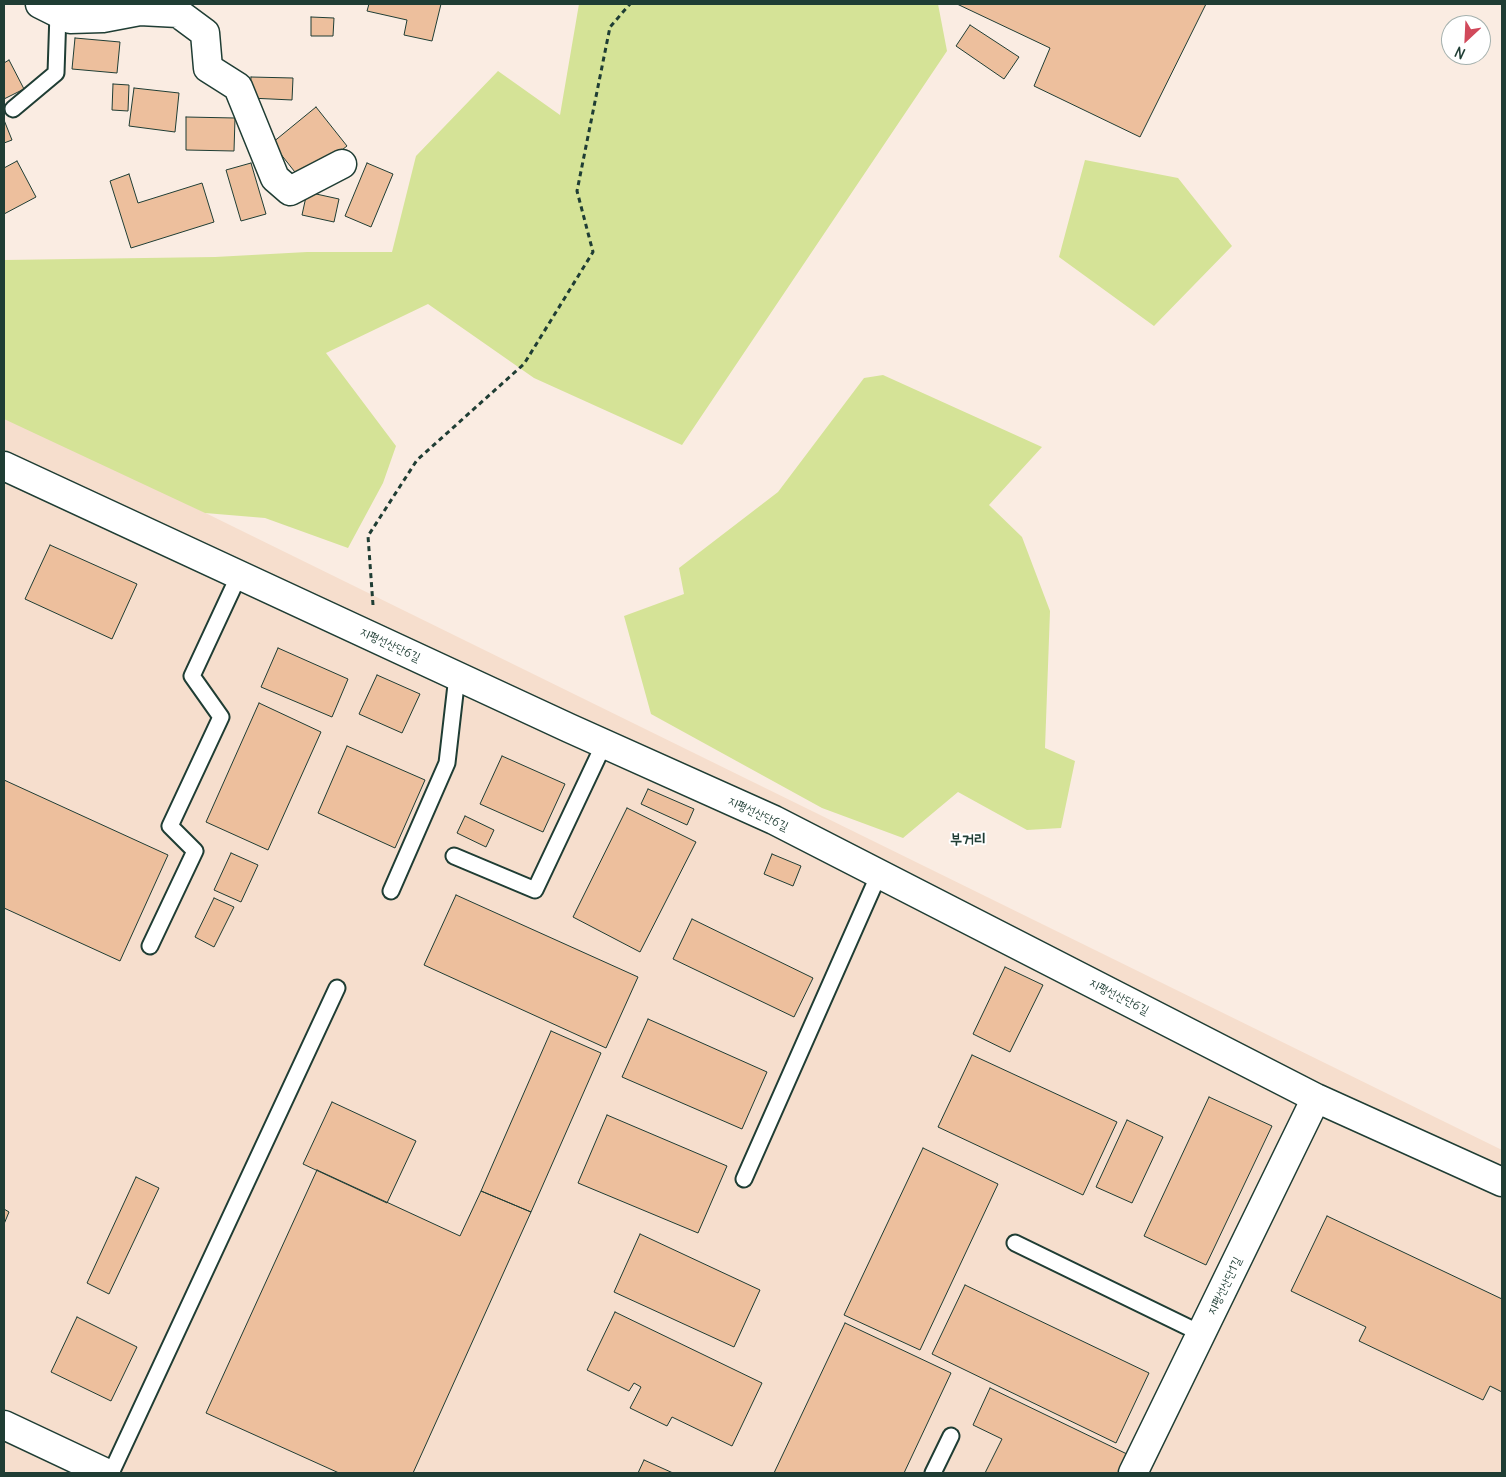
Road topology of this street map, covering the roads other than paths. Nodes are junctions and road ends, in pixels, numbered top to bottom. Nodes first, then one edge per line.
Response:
1 (49, 8) edge
2 (178, 8) edge
3 (13, 109) dead end
4 (342, 164) dead end
5 (4, 466) edge
6 (239, 575) junction
7 (457, 676) junction
8 (604, 744) junction
9 (454, 856) dead end
10 (879, 874) junction
11 (391, 891) dead end
12 (150, 946) dead end
13 (338, 988) dead end
14 (1316, 1098) junction
15 (744, 1179) dead end
16 (1502, 1182) edge
17 (1015, 1243) dead end
18 (1202, 1334) junction
19 (4, 1426) edge
20 (951, 1436) dead end
21 (106, 1473) edge
22 (111, 1473) edge
23 (933, 1473) edge
24 (1134, 1473) edge

1 - 2 street
1 - 3 lane
2 - 4 street
5 - 6 street, 지평선산단6길
6 - 7 street, 지평선산단6길
6 - 12 lane
7 - 8 street, 지평선산단6길
7 - 11 lane
8 - 9 lane
8 - 10 street, 지평선산단6길
10 - 14 street, 지평선산단6길
10 - 15 lane
13 - 22 lane
14 - 16 street, 지평선산단6길
14 - 18 street, 지평선산단1길
17 - 18 lane
18 - 24 street, 지평선산단1길
19 - 21 street
20 - 23 lane

